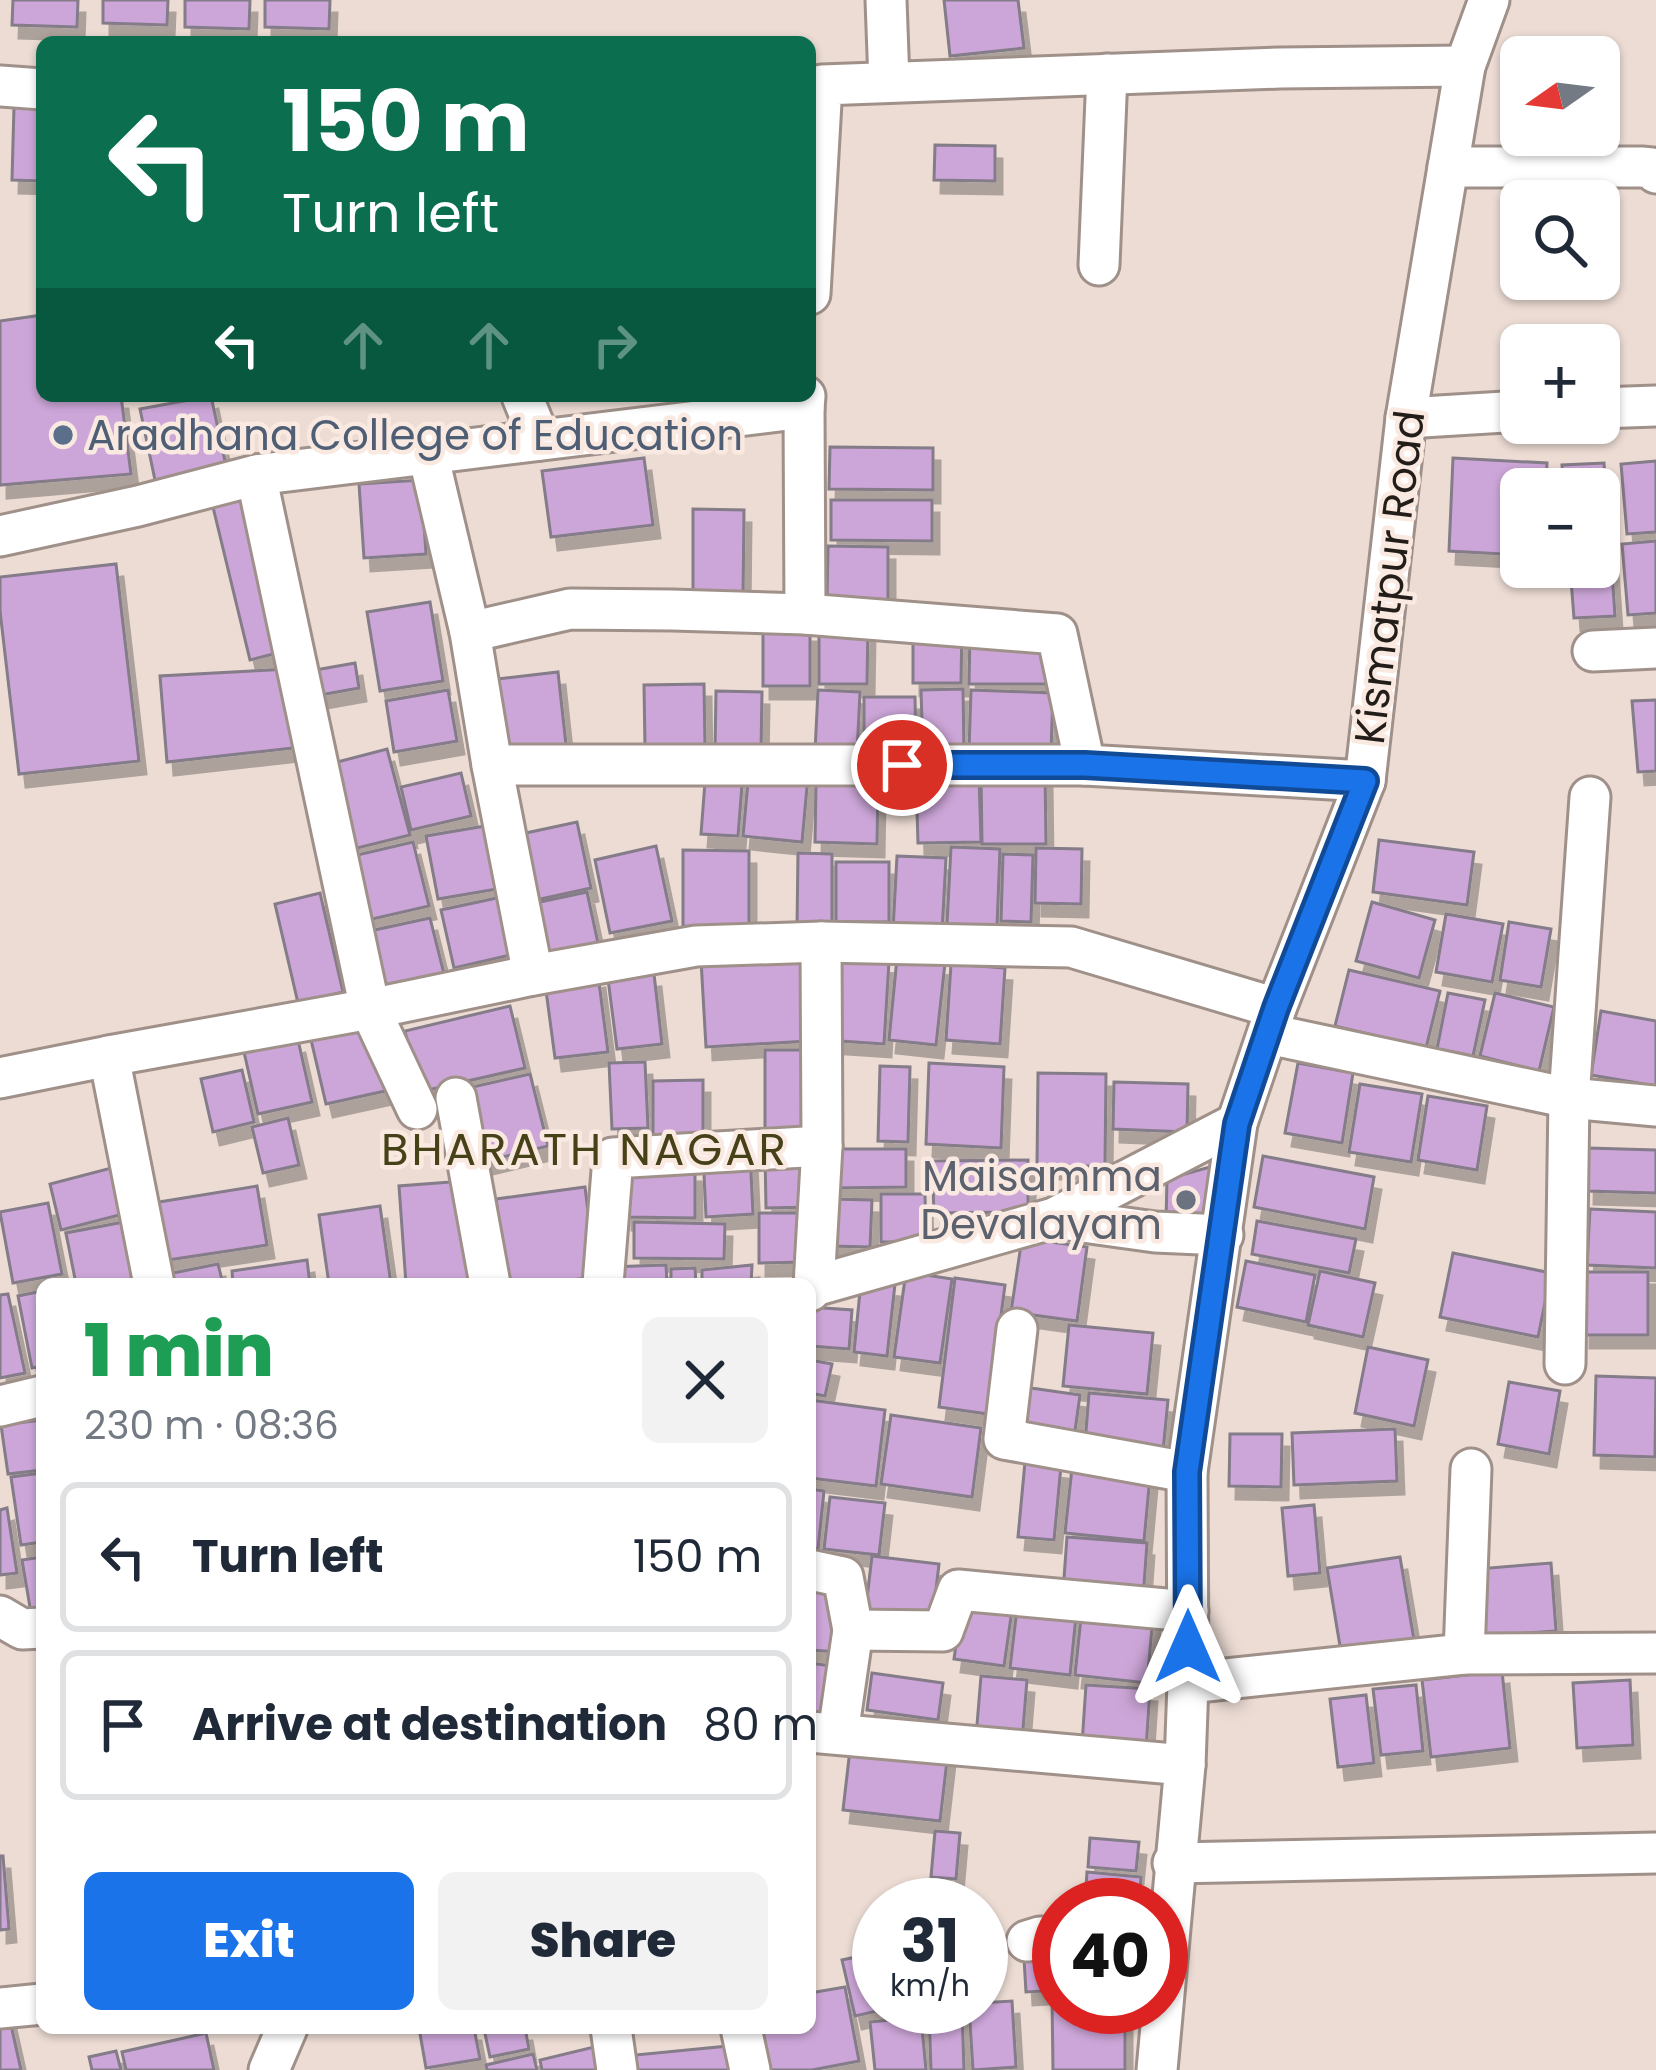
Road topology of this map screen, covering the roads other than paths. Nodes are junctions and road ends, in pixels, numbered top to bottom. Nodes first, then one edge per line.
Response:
1 (886, 0) edge
2 (1489, 0) edge
3 (1465, 66) junction
4 (1108, 74) junction
5 (890, 82) junction
6 (0, 86) edge
7 (816, 86) edge
8 (36, 89) edge
9 (1448, 167) junction
10 (1656, 173) edge
11 (1099, 265) dead end
12 (525, 402) edge
13 (804, 402) edge
14 (1656, 406) edge
15 (1620, 407) edge
16 (1500, 412) edge
17 (1406, 418) junction
18 (540, 440) junction
19 (428, 454) junction
20 (256, 475) junction
21 (0, 536) edge
22 (805, 614) junction
23 (470, 632) junction
24 (1656, 648) edge
25 (1593, 651) dead end
26 (492, 765) junction
27 (1085, 765) junction
28 (1365, 781) junction
29 (1590, 797) dead end
30 (820, 942) junction
31 (532, 975) junction
32 (370, 1010) junction
33 (1273, 1021) junction
34 (109, 1057) junction
35 (0, 1078) edge
36 (456, 1098) dead end
37 (1569, 1098) junction
38 (1656, 1106) edge
39 (417, 1109) dead end
40 (1237, 1124) junction
41 (821, 1146) junction
42 (1054, 1218) junction
43 (1223, 1235) junction
44 (153, 1278) edge
45 (489, 1278) edge
46 (603, 1278) edge
47 (813, 1278) edge
48 (816, 1287) edge
49 (1017, 1329) dead end
50 (1565, 1364) dead end
51 (36, 1397) edge
52 (0, 1406) edge
53 (1471, 1468) dead end
54 (1187, 1472) junction
55 (816, 1571) edge
56 (1188, 1611) junction
57 (0, 1616) edge
58 (36, 1628) edge
59 (854, 1630) junction
60 (1656, 1653) edge
61 (1464, 1654) junction
62 (1188, 1682) junction
63 (824, 1733) edge
64 (1184, 1765) junction
65 (1656, 1853) edge
66 (1173, 1863) junction
67 (1171, 1878) edge
68 (36, 2005) edge
69 (0, 2008) edge
70 (284, 2034) edge
71 (612, 2034) edge
72 (742, 2034) edge
73 (1158, 2034) edge
74 (269, 2070) edge
75 (616, 2070) edge
76 (751, 2070) edge
77 (1156, 2070) edge

1 - 5 street
2 - 3 street, Kismatpur Road
3 - 4 street
3 - 9 street, Kismatpur Road
4 - 5 street
4 - 11 street
5 - 7 street
6 - 8 street
9 - 10 street
9 - 17 street, Kismatpur Road
12 - 18 street
13 - 18 street
13 - 22 street
14 - 15 street
16 - 17 street
17 - 28 street, Kismatpur Road
18 - 19 street
19 - 20 street
19 - 23 street
20 - 21 street
20 - 32 street
22 - 23 street
22 - 27 street
23 - 26 street
24 - 25 street
26 - 27 street
26 - 31 street
27 - 28 street
28 - 33 street, Kismatpur Road
29 - 37 street
30 - 31 street
30 - 33 street
30 - 41 street
31 - 32 street
32 - 34 street
32 - 39 street
33 - 37 street
33 - 40 street, Kismatpur Road
34 - 35 street
34 - 44 street
36 - 45 street
37 - 38 street
37 - 50 street
40 - 42 street
40 - 43 street, Kismatpur Road
41 - 46 street
41 - 47 street
42 - 43 street
42 - 48 street
43 - 54 street, Kismatpur Road
49 - 54 street
51 - 52 street
53 - 61 street
54 - 56 street, Kismatpur Road
55 - 59 street
56 - 59 street
56 - 62 street, Kismatpur Road
57 - 58 street
59 - 63 street
60 - 61 street
61 - 62 street
62 - 64 street, Kismatpur Road
63 - 64 street
64 - 66 street, Kismatpur Road
65 - 66 street
66 - 67 street, Kismatpur Road
68 - 69 street
70 - 74 street
71 - 75 street
72 - 76 street
73 - 77 street, Kismatpur Road

